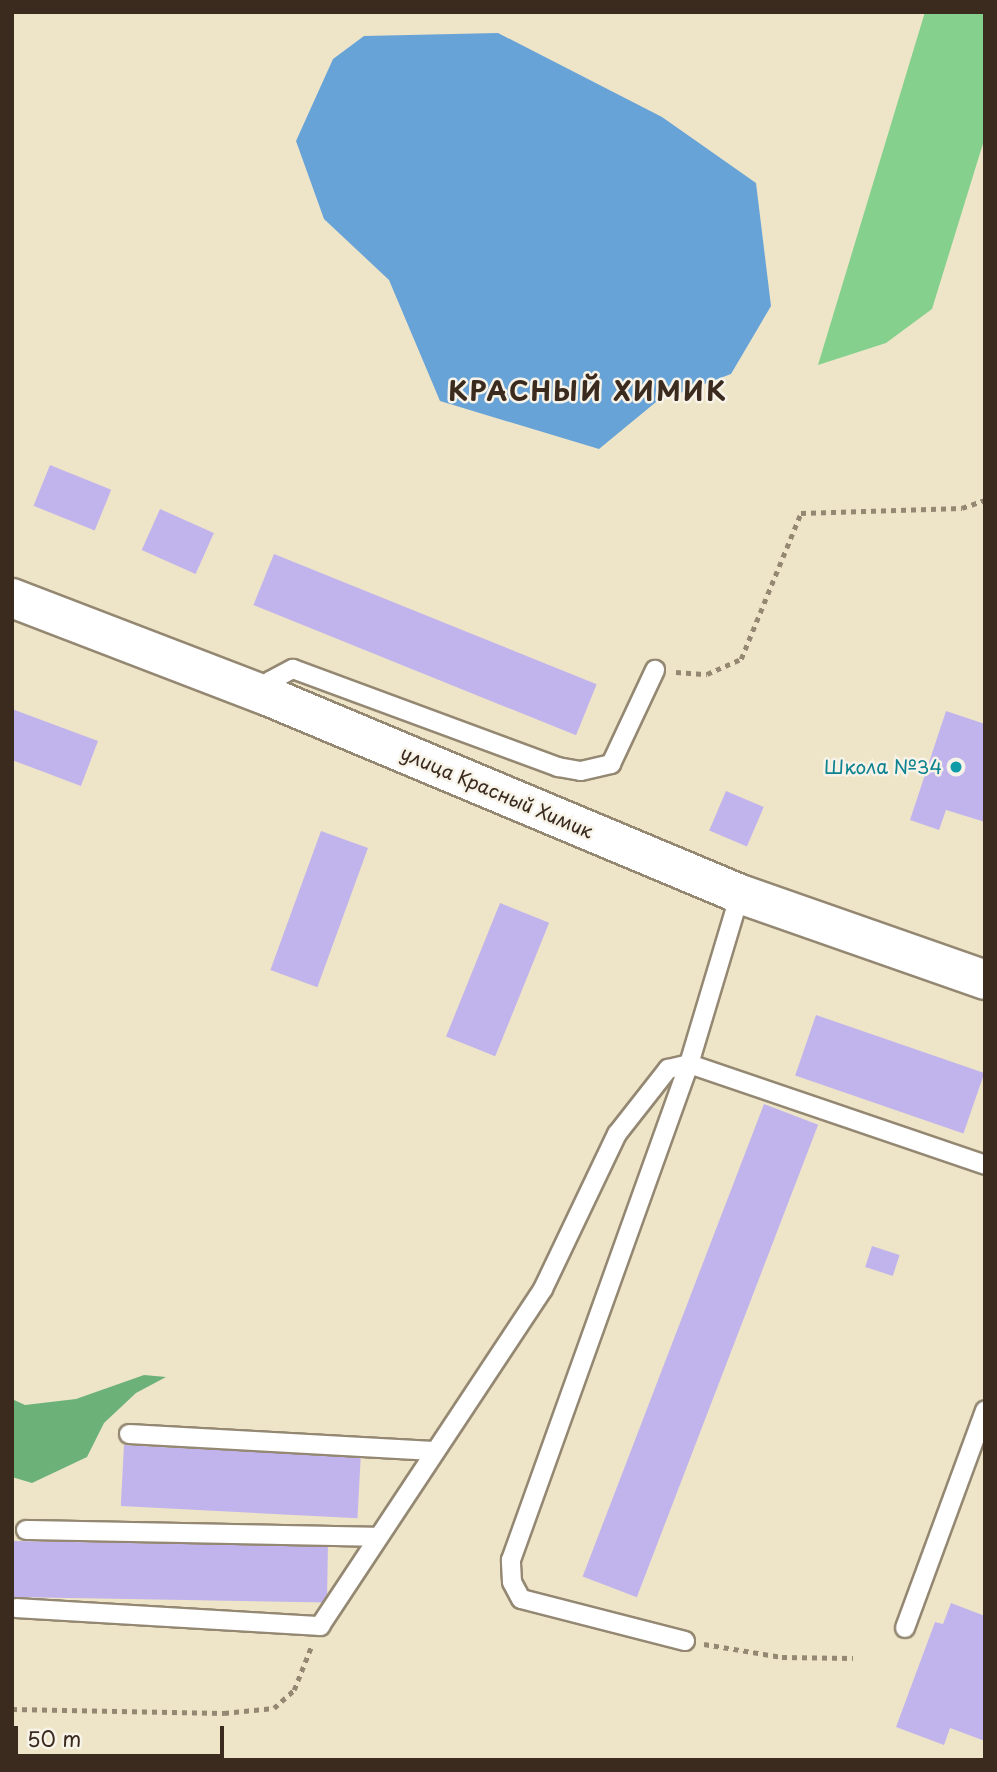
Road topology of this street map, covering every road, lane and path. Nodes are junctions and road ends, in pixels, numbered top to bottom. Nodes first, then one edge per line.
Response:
1 (985, 500) edge
2 (12, 598) edge
3 (655, 670) joint
4 (265, 695) junction
5 (740, 894) junction
6 (985, 980) edge
7 (689, 1064) junction
8 (985, 1165) edge
9 (985, 1410) edge
10 (129, 1434) dead end
11 (434, 1451) junction
12 (26, 1530) dead end
13 (376, 1536) junction
14 (16, 1608) dead end
15 (320, 1626) junction
16 (905, 1628) dead end
17 (685, 1641) joint
18 (853, 1658) dead end
19 (12, 1709) edge

1 - 3 path
2 - 4 street, улица Красный Химик
3 - 4 lane
4 - 5 street, улица Красный Химик
5 - 6 street, улица Красный Химик
5 - 7 lane
7 - 8 lane
7 - 11 lane
7 - 17 lane
9 - 16 lane
10 - 11 lane
11 - 13 lane
12 - 13 lane
13 - 15 lane
14 - 15 lane
15 - 19 path
17 - 18 path

